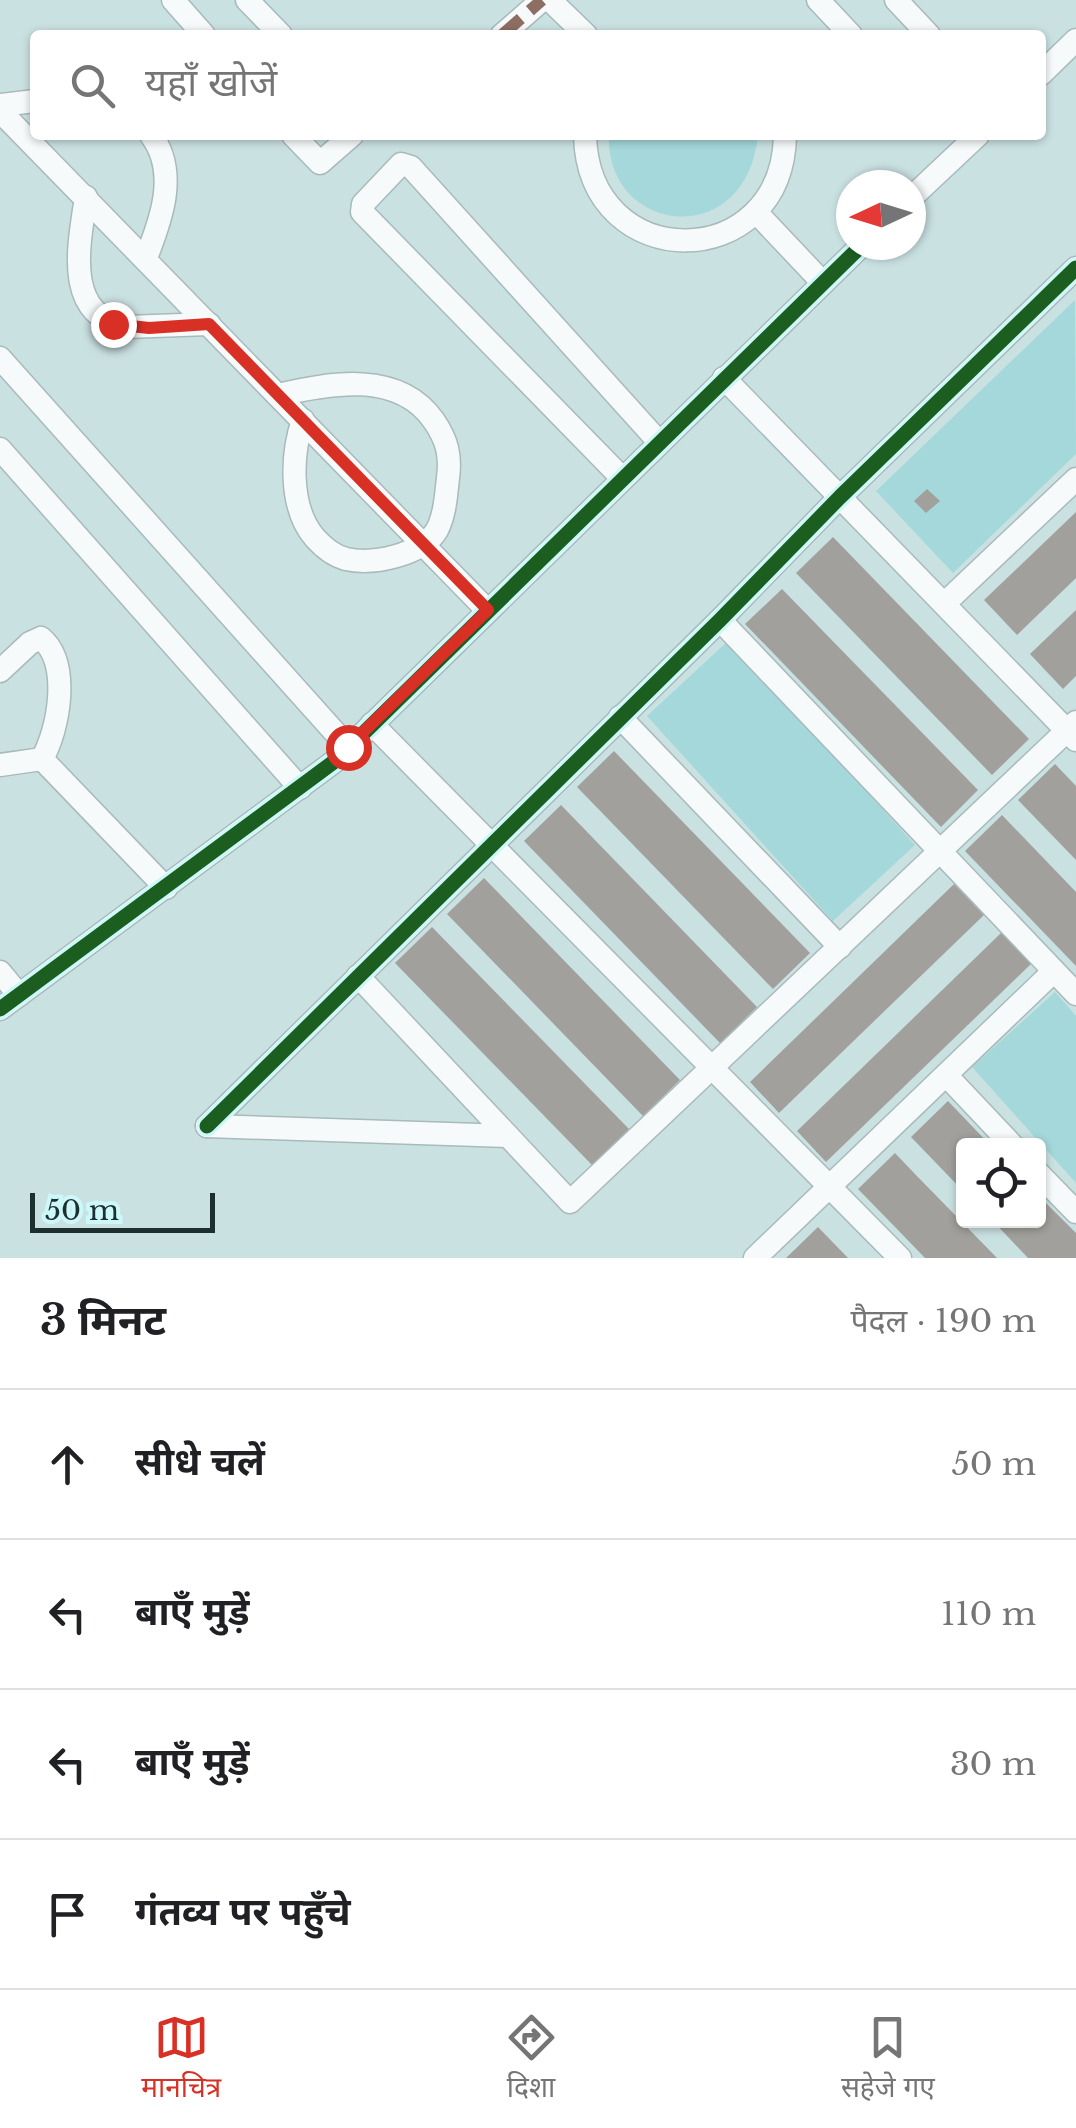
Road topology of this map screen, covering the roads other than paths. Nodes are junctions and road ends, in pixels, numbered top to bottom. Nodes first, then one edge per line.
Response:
1 (172, 0) edge
2 (248, 0) edge
3 (542, 0) edge
4 (550, 0) edge
5 (818, 0) edge
6 (896, 0) edge
7 (199, 30) edge
8 (276, 30) edge
9 (508, 30) edge
10 (581, 30) edge
11 (846, 30) edge
12 (924, 30) edge
13 (1076, 40) edge
14 (1046, 69) edge
15 (30, 102) edge
16 (0, 108) edge
17 (30, 139) edge
18 (31, 140) edge
19 (153, 140) edge
20 (298, 140) edge
21 (346, 140) edge
22 (585, 140) edge
23 (784, 140) edge
24 (952, 144) edge
25 (926, 178) edge
26 (86, 197) junction
27 (756, 212) junction
28 (146, 258) junction
29 (847, 260) edge
30 (1075, 272) edge
31 (823, 283) junction
32 (209, 324) junction
33 (0, 358) edge
34 (724, 378) junction
35 (278, 395) junction
36 (303, 420) junction
37 (659, 442) junction
38 (0, 450) edge
39 (622, 478) junction
40 (1076, 479) edge
41 (840, 497) junction
42 (424, 546) junction
43 (944, 604) junction
44 (488, 610) junction
45 (720, 620) junction
46 (0, 671) edge
47 (620, 718) junction
48 (372, 724) junction
49 (1073, 731) edge
50 (348, 747) junction
51 (42, 759) junction
52 (0, 765) edge
53 (300, 788) junction
54 (492, 846) junction
55 (940, 853) junction
56 (166, 888) junction
57 (840, 947) junction
58 (1054, 971) junction
59 (0, 972) edge
60 (358, 976) junction
61 (19, 994) junction
62 (1076, 994) edge
63 (0, 1009) edge
64 (713, 1068) junction
65 (946, 1075) junction
66 (508, 1136) junction
67 (1005, 1138) edge
68 (1046, 1180) edge
69 (830, 1188) junction
70 (1076, 1212) edge
71 (755, 1258) edge
72 (900, 1258) edge

1 - 7 street
2 - 8 street
3 - 9 street
4 - 10 street
5 - 11 street
6 - 12 street
13 - 14 street
15 - 16 street
16 - 17 street
18 - 26 street
19 - 28 street
20 - 21 street
22 - 27 street
23 - 27 street
24 - 25 street
26 - 28 street
26 - 32 street
27 - 31 street
28 - 32 street
29 - 31 street
30 - 41 street
31 - 34 street
32 - 35 street
33 - 50 street
34 - 37 street
34 - 41 street
35 - 36 street
35 - 42 street
36 - 42 street
36 - 42 street
37 - 39 street
37 - 39 street
38 - 53 street
39 - 44 street
40 - 43 street
41 - 43 street
41 - 45 street
42 - 44 street
43 - 49 street
44 - 48 street
45 - 47 street
45 - 55 street
46 - 51 street
47 - 54 street
47 - 57 street
48 - 50 street
48 - 54 street
49 - 55 street
50 - 53 street
51 - 52 street
51 - 56 street
53 - 56 street
54 - 60 street
54 - 64 street
55 - 57 street
55 - 58 street
56 - 61 street
57 - 64 street
58 - 62 street
58 - 65 street
59 - 61 street
60 - 66 street
60 - 66 street
61 - 63 street
64 - 66 street
64 - 69 street
65 - 67 street
65 - 69 street
68 - 70 street
69 - 71 street
69 - 72 street

